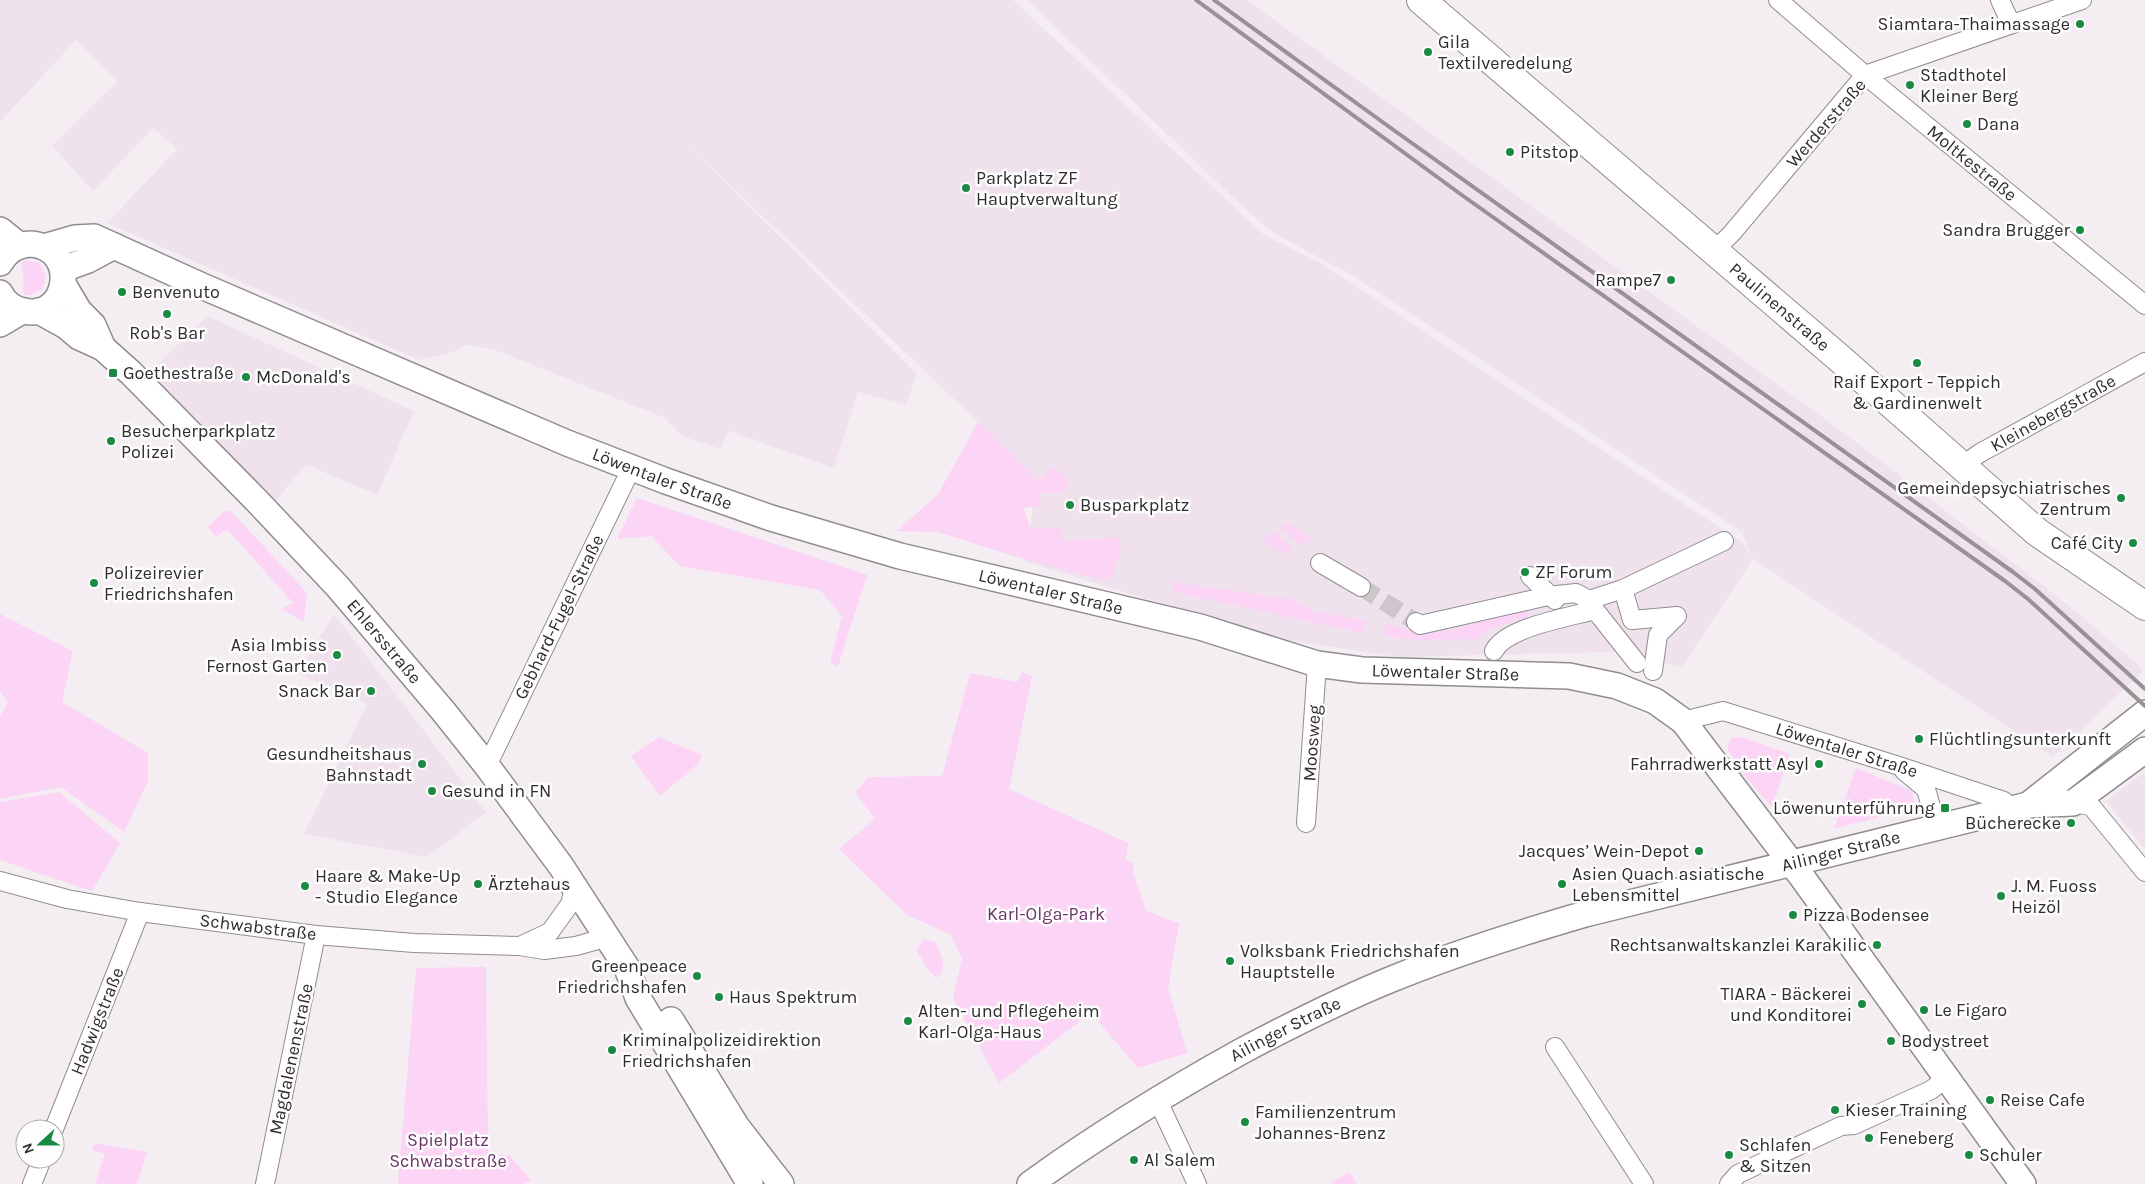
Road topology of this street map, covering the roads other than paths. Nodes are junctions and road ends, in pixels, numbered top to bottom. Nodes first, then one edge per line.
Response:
1 (1421, 0) edge
2 (1778, 0) edge
3 (2000, 0) edge
4 (2082, 0) edge
5 (2011, 24) junction
6 (1865, 75) junction
7 (0, 230) edge
8 (114, 246) junction
9 (44, 247) junction
10 (1714, 251) junction
11 (5, 257) edge
12 (63, 277) junction
13 (0, 293) edge
14 (2145, 305) edge
15 (31, 311) junction
16 (0, 324) edge
17 (103, 348) junction
18 (2145, 362) edge
19 (1963, 465) junction
20 (631, 469) junction
21 (1724, 541) dead end
22 (1320, 563) dead end
23 (1530, 576) dead end
24 (1361, 587) tunnel mouth
25 (1623, 588) junction
26 (1552, 598) junction
27 (2145, 606) edge
28 (1416, 622) tunnel mouth
29 (1494, 651) dead end
30 (1636, 663) dead end
31 (1317, 664) junction
32 (1653, 671) dead end
33 (2145, 713) edge
34 (1683, 721) junction
35 (2145, 750) edge
36 (1896, 765) junction
37 (487, 766) junction
38 (2073, 802) junction
39 (2019, 808) junction
40 (1306, 823) dead end
41 (1937, 828) junction
42 (1791, 863) junction
43 (2145, 872) edge
44 (0, 881) edge
45 (575, 886) junction
46 (140, 912) junction
47 (316, 935) junction
48 (608, 937) junction
49 (520, 946) junction
50 (627, 968) junction
51 (1556, 1047) dead end
52 (1946, 1078) junction
53 (1157, 1099) junction
54 (58, 1119) edge
55 (38, 1169) edge
56 (32, 1184) edge
57 (265, 1184) edge
58 (750, 1184) edge
59 (781, 1184) edge
60 (1030, 1184) edge
61 (1197, 1184) edge
62 (1644, 1184) edge
63 (1729, 1184) edge
64 (2023, 1184) edge

1 - 10 main road, Paulinenstraße
2 - 6 street, Moltkestraße
3 - 5 street
4 - 5 street, Werderstraße
5 - 6 street, Werderstraße
6 - 10 street, Werderstraße
6 - 14 street, Moltkestraße
7 - 11 street
8 - 9 street, Löwentaler Straße
8 - 12 street
8 - 20 street, Löwentaler Straße
9 - 11 street
9 - 12 street, Ehlersstraße
10 - 19 main road, Paulinenstraße
12 - 15 street
12 - 17 street, Ehlersstraße
13 - 15 street, Ehlersstraße
15 - 16 street
15 - 17 street, Ehlersstraße
17 - 37 street, Ehlersstraße
18 - 19 street, Kleinebergstraße
19 - 27 main road, Paulinenstraße
20 - 31 street, Löwentaler Straße
20 - 37 street, Gebhard-Fugel-Straße
21 - 25 street
22 - 24 street
23 - 26 street
25 - 26 street
25 - 32 street
26 - 28 street
29 - 30 street
31 - 34 street, Löwentaler Straße
31 - 40 street, Moosweg
33 - 39 street, Ailinger Straße
34 - 36 street, Löwentaler Straße
34 - 42 street
35 - 38 street
36 - 39 street, Löwentaler Straße
36 - 41 street
37 - 45 street, Ehlersstraße
38 - 39 street, Ailinger Straße
38 - 43 street
39 - 41 street, Ailinger Straße
41 - 42 street, Ailinger Straße
42 - 52 street
42 - 53 street, Ailinger Straße
44 - 46 street, Schwabstraße
45 - 48 street, Ehlersstraße
45 - 49 street, Schwabstraße
46 - 47 street, Schwabstraße
46 - 54 street, Hadwigstraße
47 - 49 street, Schwabstraße
47 - 57 street, Magdalenenstraße
48 - 49 street, Schwabstraße
48 - 50 street, Ehlersstraße
50 - 58 street, Ehlersstraße
50 - 59 street, Ehlersstraße
51 - 62 street
52 - 63 street
52 - 64 street
53 - 60 street, Ailinger Straße
53 - 61 street
55 - 56 street

